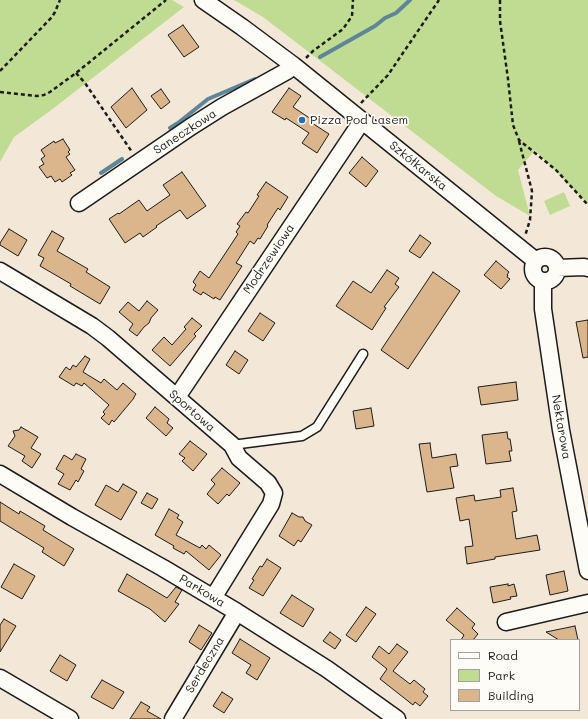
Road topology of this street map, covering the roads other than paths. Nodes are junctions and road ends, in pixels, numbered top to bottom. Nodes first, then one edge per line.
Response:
1 (203, 0) edge
2 (299, 62) junction
3 (362, 121) junction
4 (79, 203) dead end
5 (536, 261) junction
6 (557, 268) junction
7 (588, 268) edge
8 (0, 271) edge
9 (543, 281) junction
10 (363, 354) dead end
11 (177, 397) junction
12 (232, 445) junction
13 (0, 474) edge
14 (588, 571) edge
15 (213, 598) junction
16 (588, 603) edge
17 (237, 612) junction
18 (506, 622) dead end
19 (0, 678) edge
20 (70, 719) edge
21 (173, 719) edge
22 (397, 719) edge

1 - 2 street, Szkółkarska
2 - 3 street, Szkółkarska
2 - 4 street, Saneczkowa
3 - 5 street, Szkółkarska
3 - 11 street, Modrzewiowa
5 - 6 street
5 - 9 street
6 - 7 street
6 - 9 street
8 - 11 street, Sportowa
9 - 14 street, Nektarowa
10 - 12 lane
11 - 12 street, Sportowa
12 - 15 street, Sportowa
13 - 15 street, Parkowa
15 - 17 street, Parkowa
16 - 18 street
17 - 21 street, Serdeczna
17 - 22 street, Parkowa
19 - 20 street

